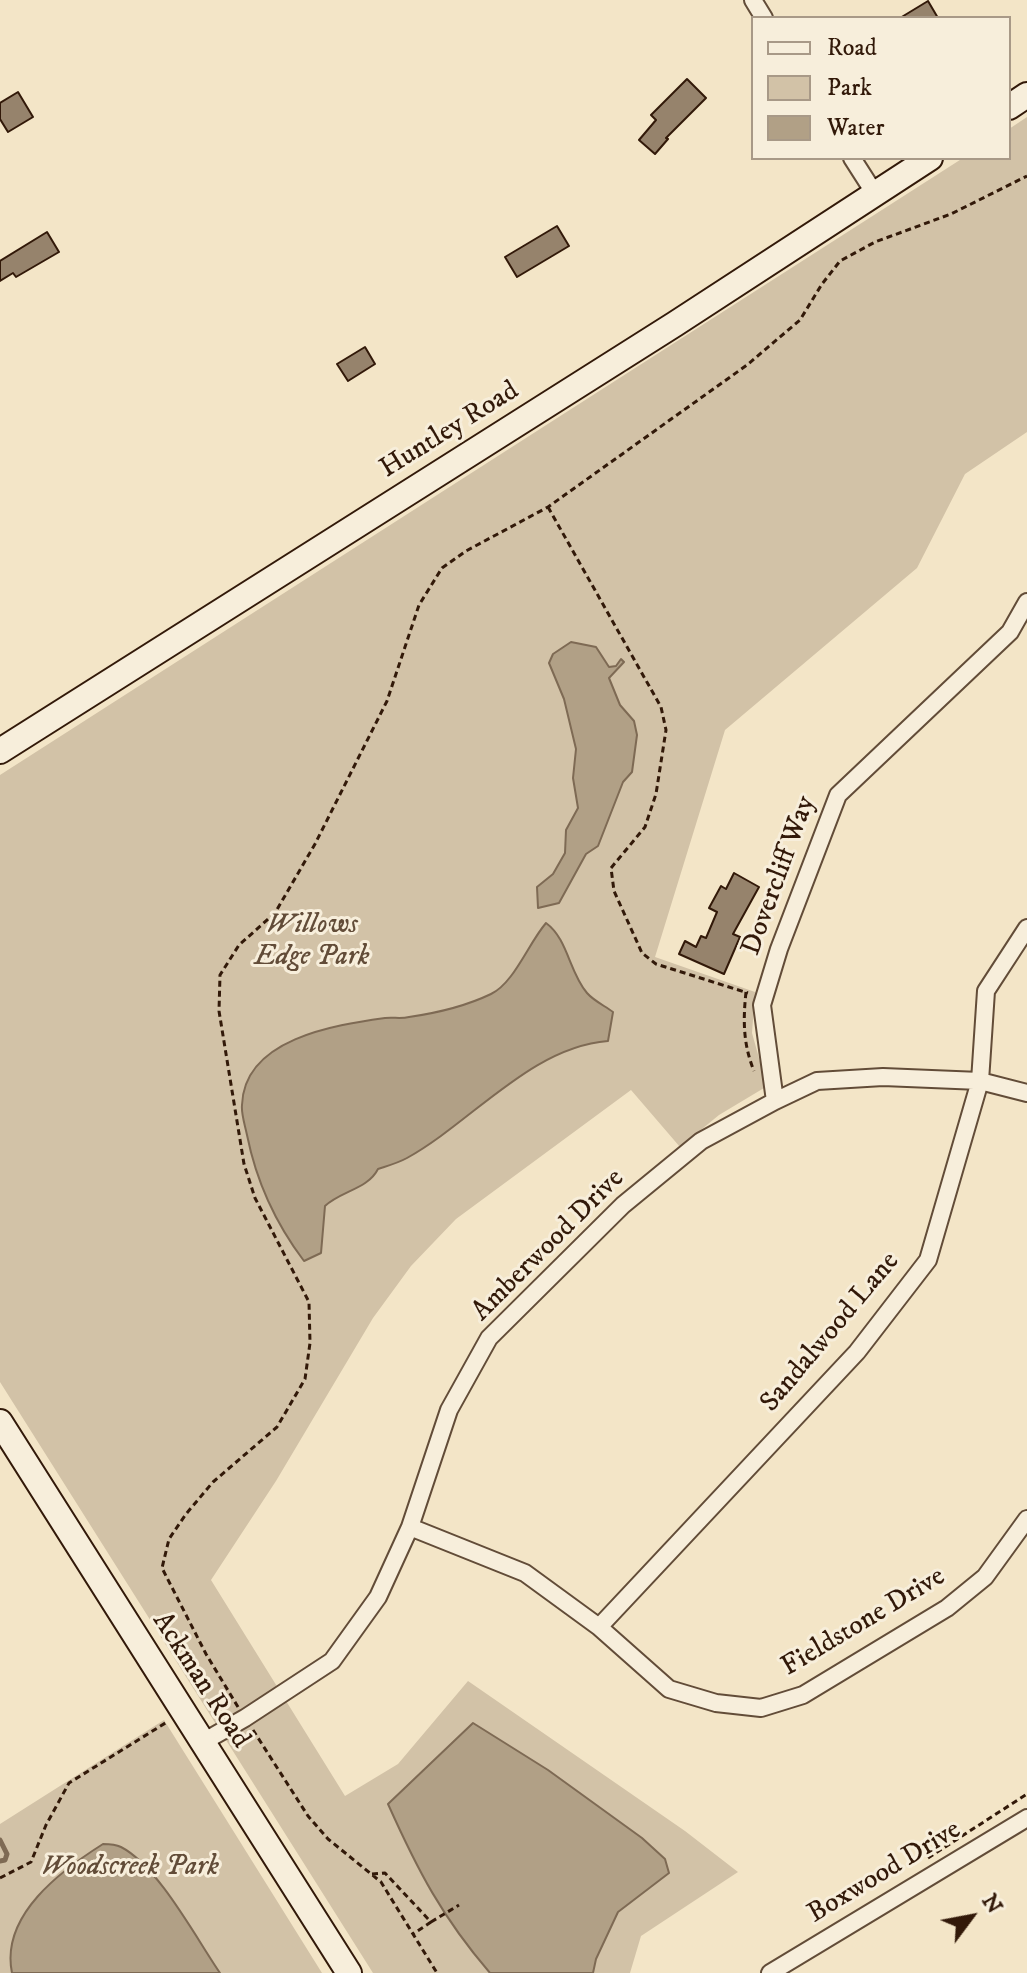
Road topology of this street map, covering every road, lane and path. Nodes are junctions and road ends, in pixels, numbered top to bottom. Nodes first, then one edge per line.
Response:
1 (853, 160) edge
2 (927, 160) edge
3 (1027, 176) edge
4 (875, 194) junction
5 (548, 507) junction
6 (1027, 602) edge
7 (0, 751) edge
8 (1027, 928) edge
9 (746, 992) junction
10 (764, 998) junction
11 (980, 1081) junction
12 (1027, 1093) edge
13 (771, 1102) junction
14 (0, 1422) edge
15 (1027, 1519) edge
16 (410, 1527) junction
17 (599, 1627) junction
18 (184, 1712) junction
19 (245, 1718) junction
20 (203, 1742) junction
21 (1027, 1818) edge
22 (372, 1874) junction
23 (0, 1878) edge
24 (459, 1905) dead end
25 (431, 1922) junction
26 (413, 1934) junction
27 (349, 1973) edge
28 (437, 1973) edge
29 (770, 1973) edge

1 - 4 street
2 - 4 street, Huntley Road
3 - 5 path
4 - 7 street, Huntley Road
5 - 9 path
5 - 19 path
6 - 10 street, Dovercliff Way
8 - 11 street, Sandalwood Lane
9 - 10 path
9 - 13 path
10 - 13 street, Dovercliff Way
11 - 12 street, Amberwood Drive
11 - 13 street, Amberwood Drive
11 - 17 street, Sandalwood Lane
13 - 16 street, Amberwood Drive
14 - 18 street, Ackman Road
15 - 17 street, Fieldstone Drive
16 - 17 street, Fieldstone Drive
16 - 19 street, Amberwood Drive
18 - 20 street, Ackman Road
18 - 23 path
19 - 20 street, Amberwood Drive
19 - 22 path
20 - 27 street, Ackman Road
21 - 29 street, Boxwood Drive
22 - 25 path
22 - 26 path
24 - 25 path
25 - 26 path
26 - 28 path

